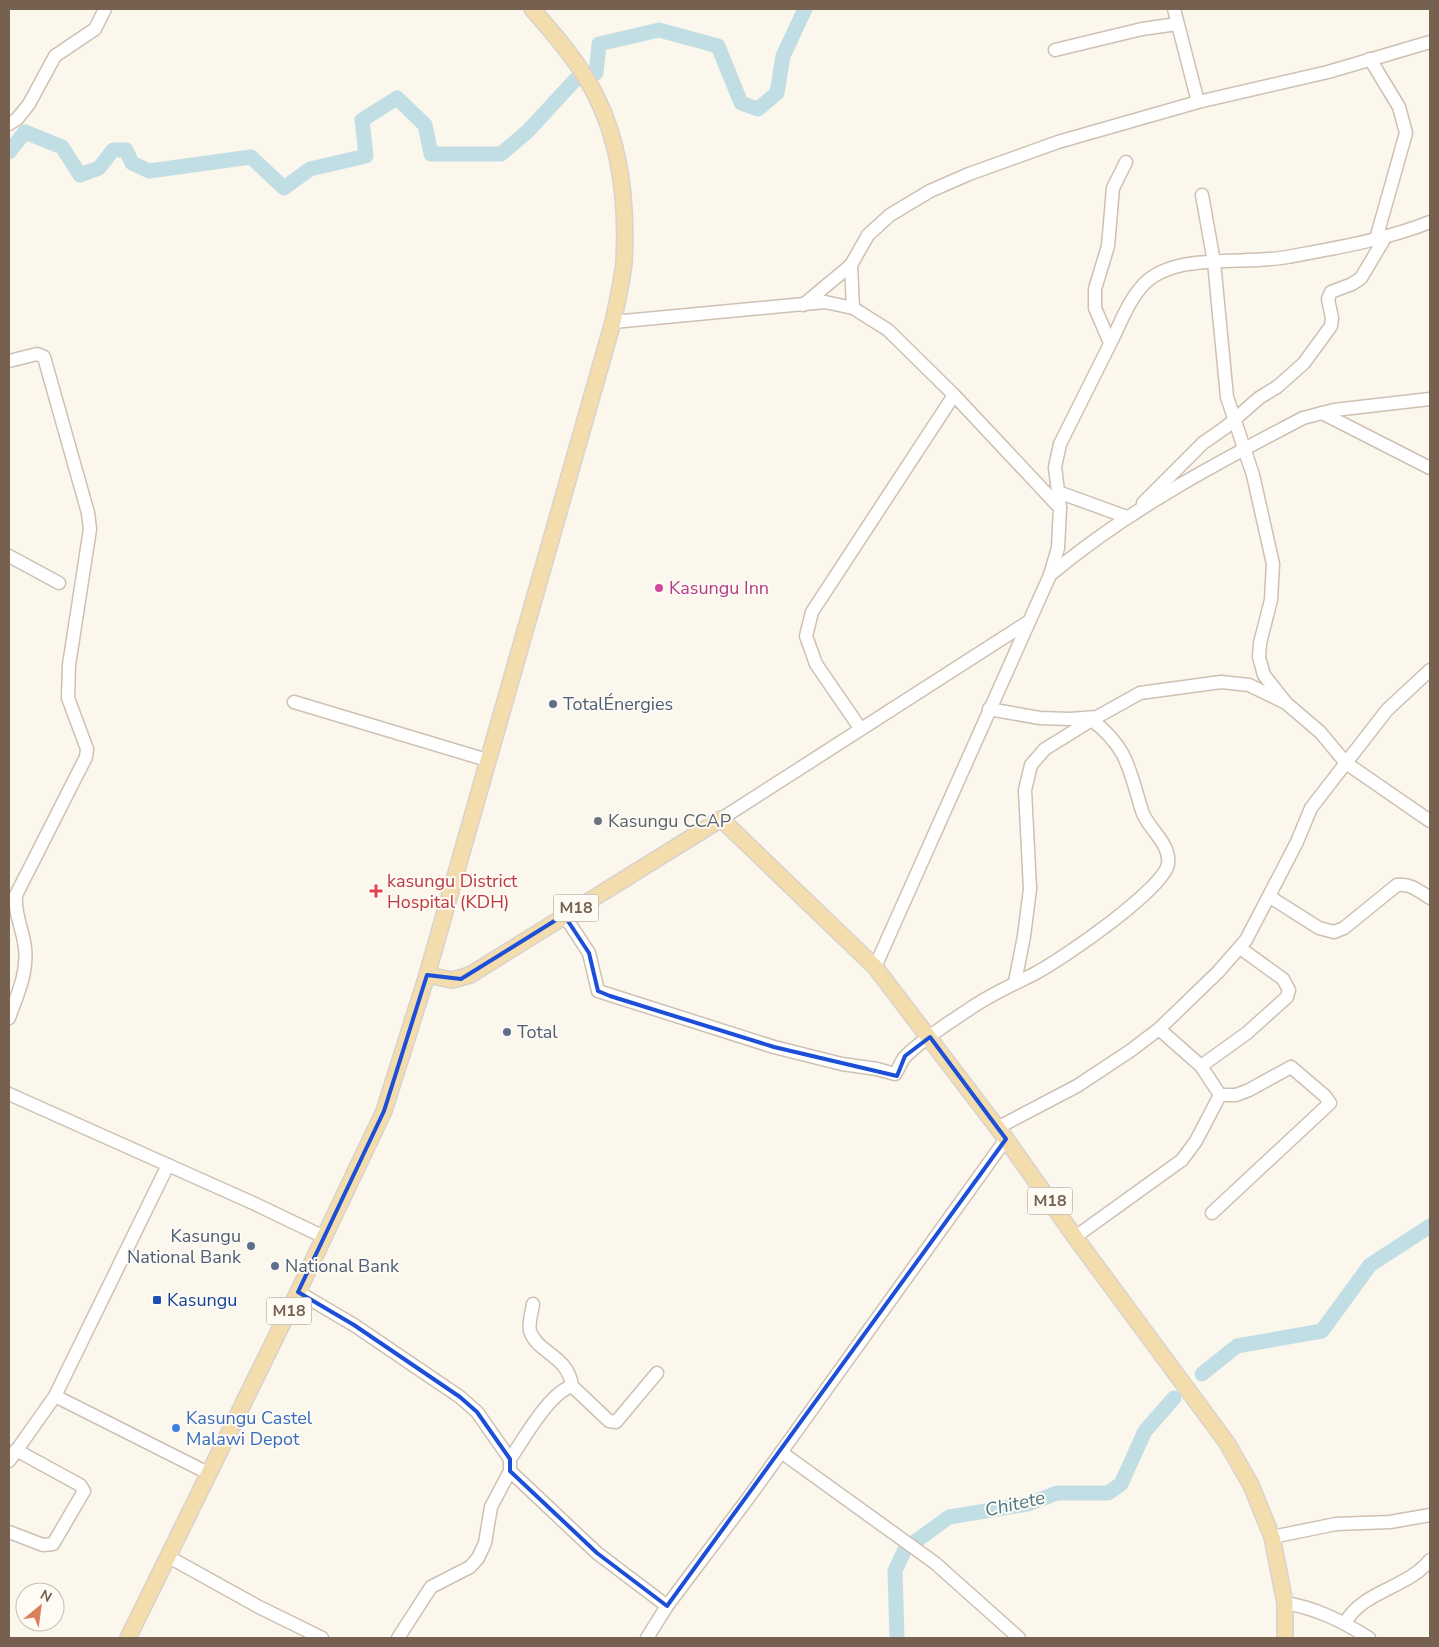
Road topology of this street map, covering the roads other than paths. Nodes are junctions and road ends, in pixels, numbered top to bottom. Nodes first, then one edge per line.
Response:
1 (105, 9) edge
2 (532, 9) edge
3 (1177, 15) edge
4 (1430, 42) edge
5 (1055, 50) dead end
6 (1370, 59) junction
7 (1198, 102) junction
8 (9, 124) edge
9 (1126, 162) dead end
10 (1202, 195) dead end
11 (1430, 222) edge
12 (1381, 238) junction
13 (1214, 262) junction
14 (851, 265) junction
15 (803, 305) junction
16 (853, 308) junction
17 (613, 322) junction
18 (1110, 343) junction
19 (9, 361) edge
20 (954, 395) junction
21 (1430, 399) edge
22 (1322, 413) junction
23 (1233, 420) junction
24 (1245, 450) junction
25 (1430, 468) edge
26 (1058, 492) junction
27 (1060, 508) junction
28 (1130, 515) junction
29 (9, 556) edge
30 (1050, 575) junction
31 (59, 583) dead end
32 (1028, 622) junction
33 (1430, 671) edge
34 (294, 702) dead end
35 (1286, 704) junction
36 (989, 709) junction
37 (1094, 719) junction
38 (860, 728) junction
39 (487, 760) junction
40 (1346, 762) junction
41 (721, 818) junction
42 (1430, 821) edge
43 (1270, 897) junction
44 (1430, 898) edge
45 (564, 915) junction
46 (1240, 948) junction
47 (875, 967) junction
48 (427, 975) junction
49 (1015, 982) junction
50 (9, 1018) edge
51 (1159, 1029) junction
52 (930, 1037) junction
53 (1201, 1066) junction
54 (9, 1094) edge
55 (1220, 1095) junction
56 (1002, 1133) junction
57 (168, 1166) junction
58 (1212, 1213) dead end
59 (324, 1237) junction
60 (1075, 1237) junction
61 (298, 1292) junction
62 (533, 1304) dead end
63 (657, 1373) dead end
64 (572, 1386) junction
65 (55, 1396) junction
66 (781, 1452) junction
67 (12, 1455) edge
68 (510, 1465) junction
69 (208, 1473) junction
70 (1430, 1515) edge
71 (9, 1532) edge
72 (1272, 1537) junction
73 (168, 1556) junction
74 (1430, 1560) edge
75 (1285, 1604) junction
76 (667, 1606) junction
77 (1345, 1623) junction
78 (128, 1638) edge
79 (322, 1638) edge
80 (398, 1638) edge
81 (647, 1638) edge
82 (1019, 1638) edge
83 (1285, 1638) edge
84 (1369, 1638) edge

1 - 8 street
2 - 17 main road
3 - 5 street
3 - 7 street
4 - 6 street
6 - 7 street
6 - 12 street
7 - 14 street
9 - 18 street
10 - 13 street
11 - 12 street
12 - 13 street
12 - 23 street
13 - 18 street
13 - 23 street
14 - 15 street
14 - 16 street
15 - 16 street
15 - 17 street
16 - 20 street
17 - 39 main road
18 - 26 street
19 - 50 street
20 - 27 street
20 - 38 street
21 - 22 street
22 - 24 street
22 - 25 street
23 - 24 street
23 - 28 street
24 - 28 street
24 - 35 street
26 - 27 street
26 - 28 street
27 - 30 street
28 - 30 street
29 - 31 street
30 - 32 street
32 - 36 street
32 - 38 street
33 - 40 street
34 - 39 street
35 - 37 street
35 - 40 street
36 - 37 street
36 - 47 street
37 - 49 street
37 - 49 street
38 - 41 street
39 - 48 main road
40 - 42 street
40 - 43 street
41 - 45 main road, M18
41 - 47 main road, M18
43 - 44 street
43 - 46 street
45 - 48 main road, M18
45 - 52 street
46 - 51 street
46 - 53 street
47 - 52 main road, M18
48 - 59 main road, M18
49 - 52 street
51 - 53 street
51 - 56 street
52 - 56 main road, M18
53 - 55 street
54 - 57 street
55 - 58 street
55 - 60 street
56 - 60 main road, M18
56 - 66 street
57 - 59 street
57 - 65 street
59 - 61 main road, M18
60 - 72 main road, M18
61 - 68 street
61 - 69 main road, M18
62 - 64 street
63 - 64 street
64 - 68 street
65 - 67 street
65 - 69 street
66 - 76 street
66 - 82 street
67 - 71 street
68 - 76 street
68 - 80 street
69 - 73 main road, M18
70 - 72 street
72 - 75 main road, M18
73 - 78 main road, M18
73 - 79 street
74 - 77 street
75 - 77 street
75 - 83 main road, M18
76 - 81 street
77 - 84 street

